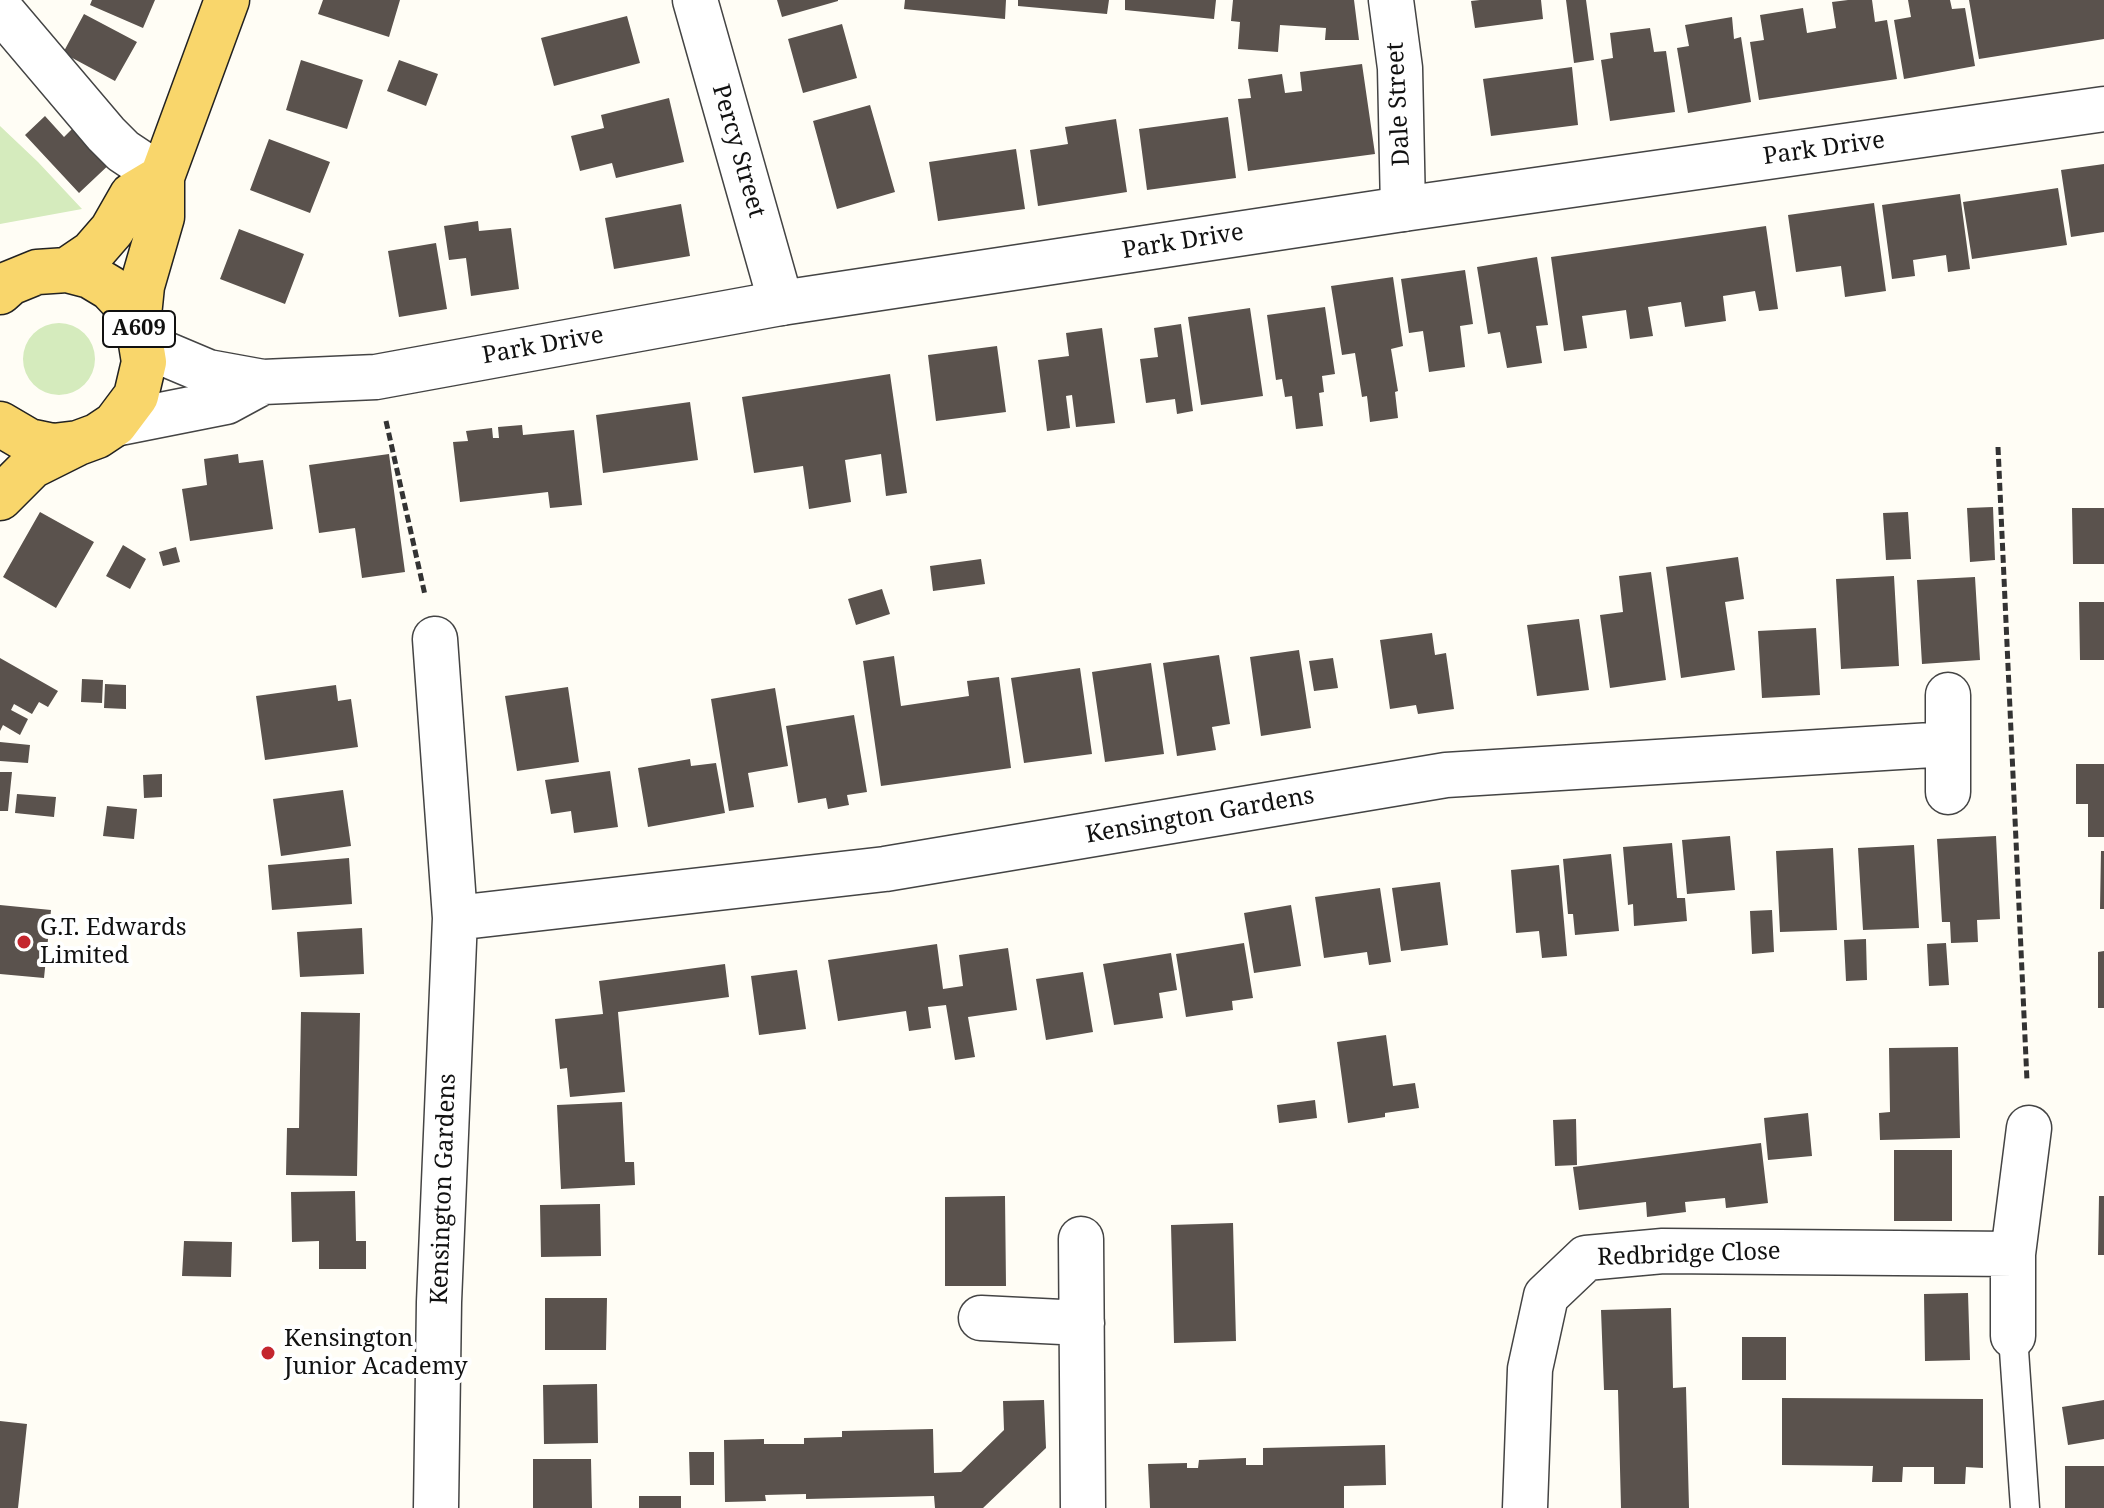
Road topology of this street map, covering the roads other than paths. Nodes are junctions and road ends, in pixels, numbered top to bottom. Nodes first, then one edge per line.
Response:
1 (227, 0) edge
2 (695, 0) edge
3 (1391, 0) edge
4 (0, 9) edge
5 (2104, 109) edge
6 (162, 177) junction
7 (1403, 209) junction
8 (67, 270) junction
9 (3, 285) edge
10 (781, 303) junction
11 (141, 335) junction
12 (263, 382) junction
13 (0, 424) edge
14 (96, 434) junction
15 (0, 498) edge
16 (435, 639) road end
17 (1948, 695) dead end
18 (1948, 744) junction
19 (1948, 792) dead end
20 (455, 918) junction
21 (2029, 1128) road end
22 (1081, 1239) dead end
23 (2013, 1254) junction
24 (981, 1318) dead end
25 (1082, 1323) junction
26 (2013, 1336) joint
27 (436, 1508) edge
28 (1083, 1508) edge
29 (1525, 1508) edge
30 (2025, 1508) edge

1 - 6 main road, A609
2 - 10 street, Percy Street
3 - 7 street, Dale Street
4 - 6 street
5 - 7 street, Park Drive
6 - 8 main road, A609
6 - 11 main road, A609
7 - 10 street, Park Drive
8 - 9 main road, A609
8 - 11 main road, A609
10 - 12 street, Park Drive
11 - 12 street, Park Drive
11 - 14 main road, A609
12 - 14 street, Park Drive
13 - 14 main road
14 - 15 main road, A609
16 - 20 street, Kensington Gardens
17 - 18 street
18 - 19 street
18 - 20 street, Kensington Gardens
20 - 27 street, Kensington Gardens
21 - 23 street
22 - 25 street
23 - 26 street
23 - 29 street, Redbridge Close
24 - 25 street
25 - 28 street
26 - 30 lane

